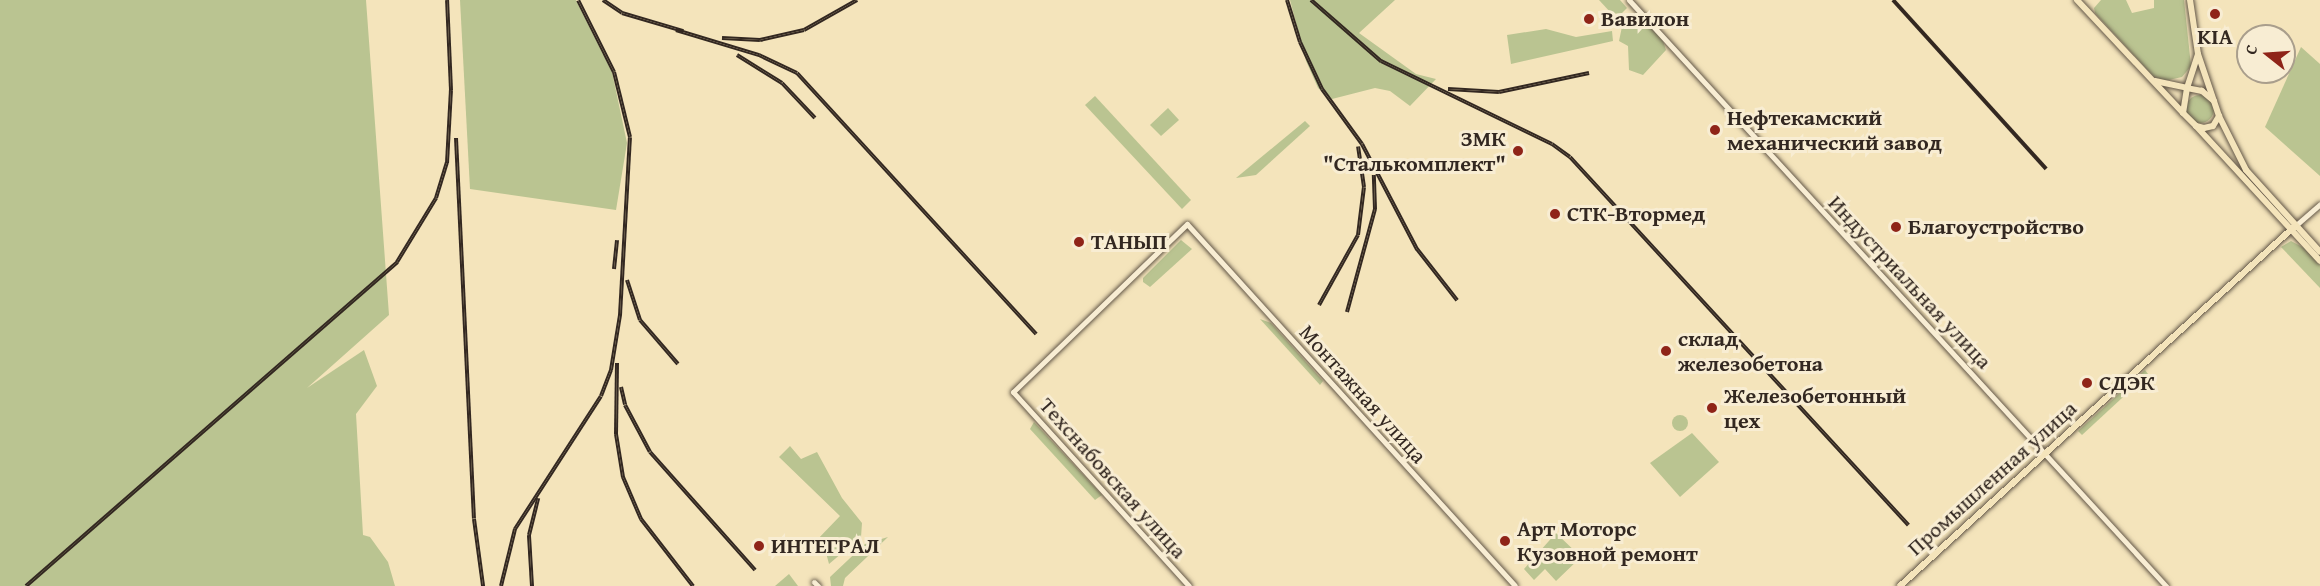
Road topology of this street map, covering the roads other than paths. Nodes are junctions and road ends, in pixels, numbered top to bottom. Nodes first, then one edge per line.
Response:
1 (1629, 0) edge
2 (2077, 0) edge
3 (2190, 0) edge
4 (2198, 54) junction
5 (2152, 80) junction
6 (2187, 88) junction
7 (2214, 101) junction
8 (2183, 113) junction
9 (2219, 116) junction
10 (2196, 126) junction
11 (2320, 204) edge
12 (1187, 224) joint
13 (2292, 228) junction
14 (2320, 252) edge
15 (2320, 261) edge
16 (2045, 454) junction
17 (1189, 586) edge
18 (1515, 586) edge
19 (1900, 586) edge
20 (2166, 586) edge

1 - 16 street, Индустриальная улица
2 - 5 main road
3 - 4 main road
4 - 6 main road
4 - 7 main road
5 - 6 main road
5 - 8 main road
6 - 7 main road
6 - 8 main road
7 - 9 main road
8 - 10 main road
9 - 10 main road
9 - 13 main road
10 - 13 main road
11 - 13 street
12 - 17 street, Техснабовская улица
12 - 18 street, Монтажная улица
13 - 14 main road
13 - 15 main road
13 - 16 main road, Промышленная улица
16 - 19 main road, Промышленная улица
16 - 20 street, Индустриальная улица

